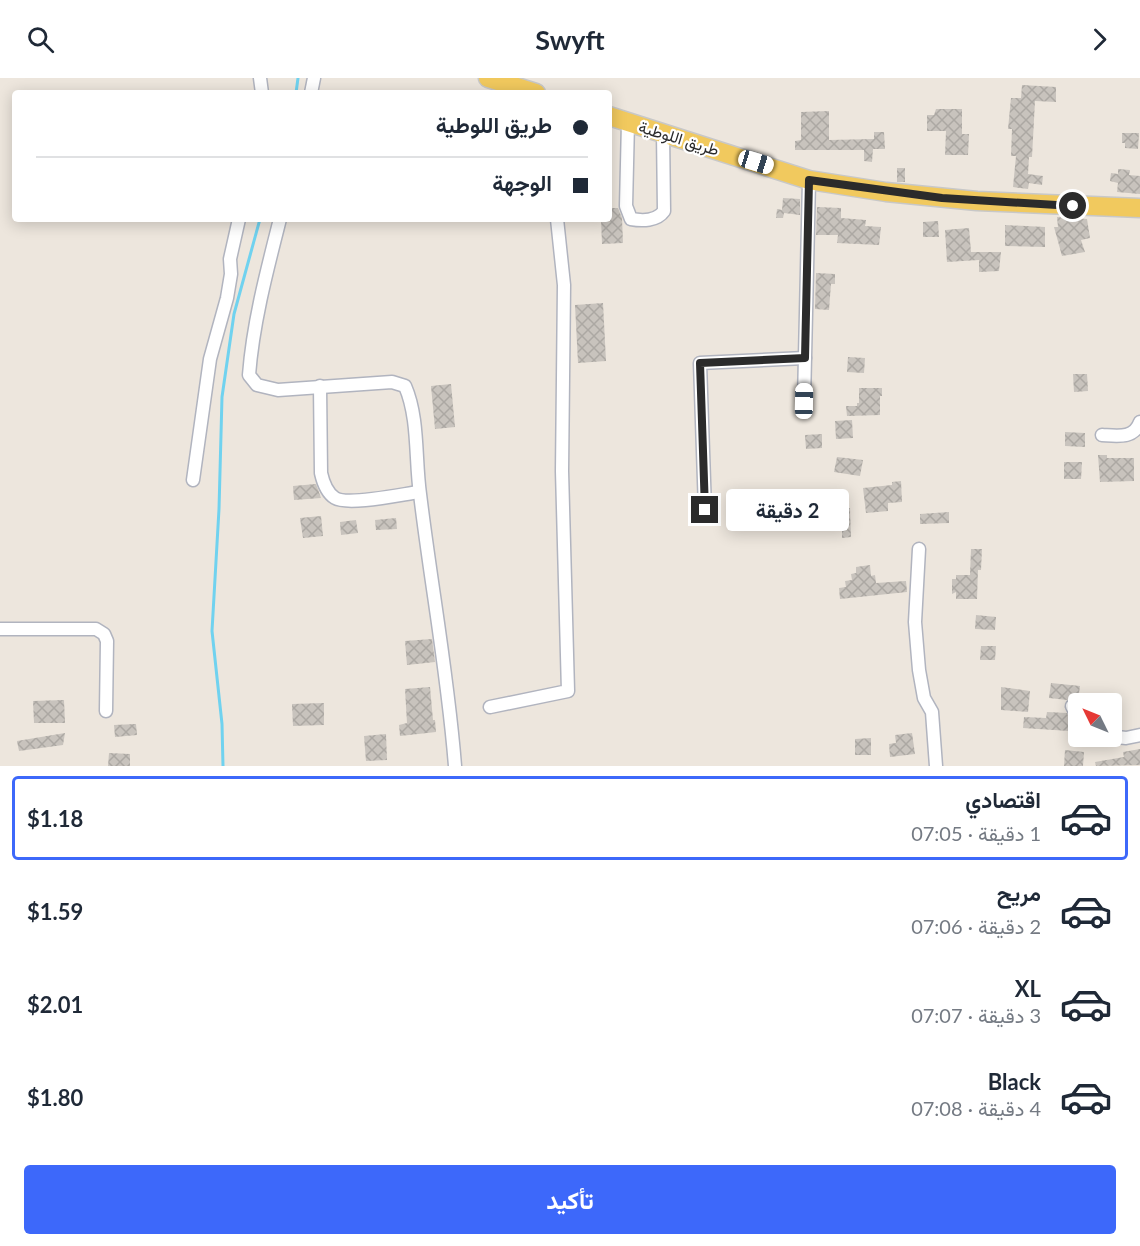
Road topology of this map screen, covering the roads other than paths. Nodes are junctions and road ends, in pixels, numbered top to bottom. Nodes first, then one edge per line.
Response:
1 (488, 78) edge
2 (522, 90) edge
3 (612, 117) edge
4 (628, 122) junction
5 (663, 134) junction
6 (809, 180) junction
7 (1140, 208) edge
8 (238, 222) edge
9 (279, 222) edge
10 (557, 222) edge
11 (805, 358) junction
12 (320, 386) junction
13 (804, 401) dead end
14 (1140, 422) edge
15 (1102, 435) dead end
16 (193, 480) dead end
17 (419, 492) junction
18 (705, 510) dead end
19 (919, 549) dead end
20 (0, 629) edge
21 (490, 707) dead end
22 (106, 711) dead end
23 (1140, 735) edge
24 (1122, 738) edge
25 (455, 766) edge
26 (936, 766) edge

1 - 2 main road
3 - 4 main road, طريق اللوطية
4 - 5 main road, طريق اللوطية
4 - 5 street
5 - 6 main road, طريق اللوطية
6 - 7 main road, طريق اللوطية
6 - 11 street
8 - 16 street
9 - 12 street
10 - 21 street
11 - 13 street
11 - 18 street
12 - 17 street
12 - 17 street
14 - 15 street
17 - 25 street
19 - 26 street
20 - 22 street
23 - 24 street

